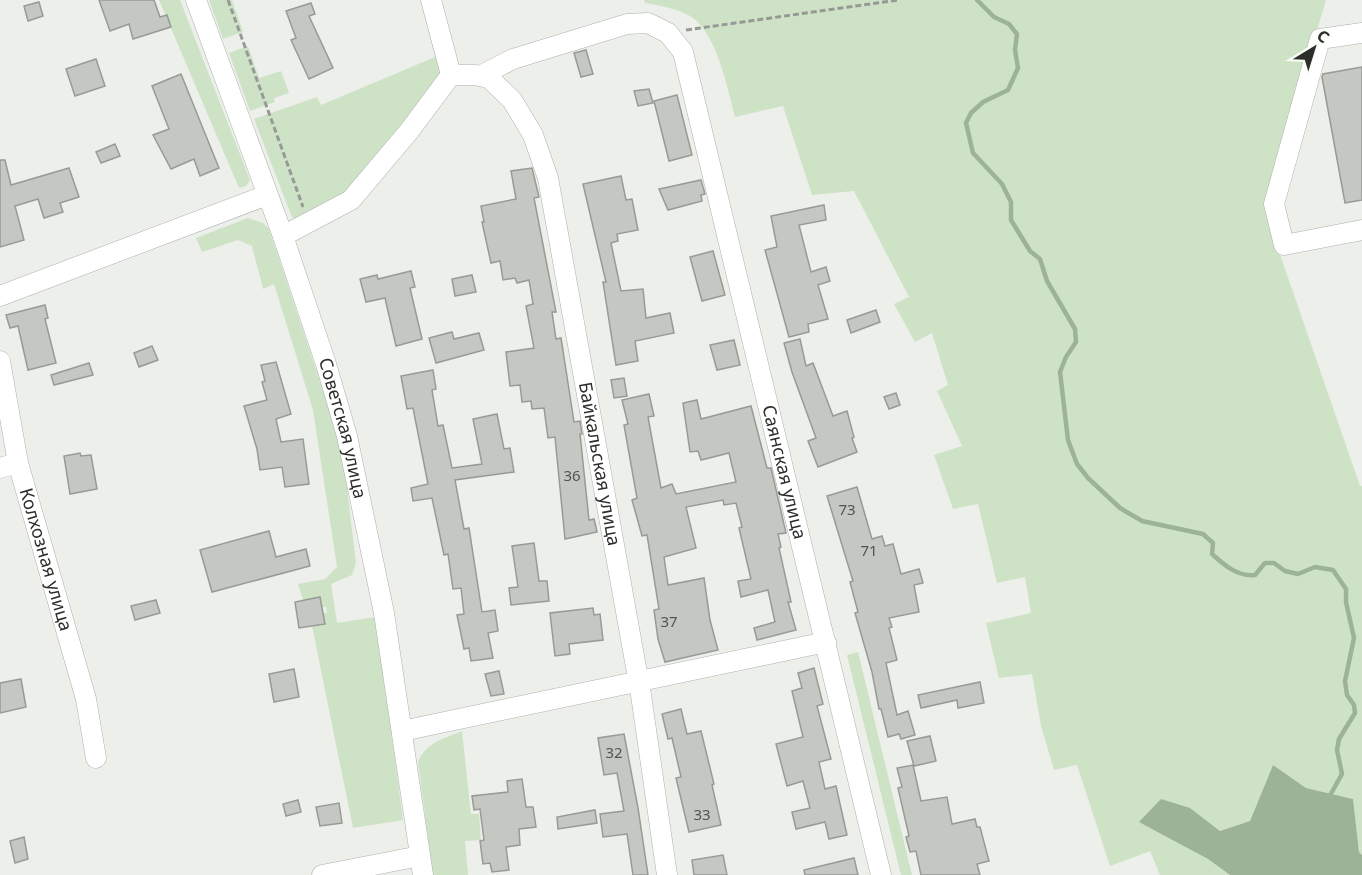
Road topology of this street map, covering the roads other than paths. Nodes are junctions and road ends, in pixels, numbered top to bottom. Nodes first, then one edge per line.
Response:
1 (195, 0) edge
2 (430, 0) edge
3 (1362, 33) edge
4 (451, 75) junction
5 (480, 76) junction
6 (267, 195) junction
7 (1362, 230) edge
8 (283, 236) junction
9 (0, 296) edge
10 (0, 361) edge
11 (9, 465) edge
12 (826, 642) junction
13 (637, 682) junction
14 (402, 731) junction
15 (96, 758) dead end
16 (421, 866) edge
17 (322, 875) edge
18 (667, 875) edge
19 (881, 875) edge

1 - 6 street, Советская улица
2 - 4 street
3 - 7 street
4 - 5 street
4 - 8 street
5 - 12 street, Саянская улица
5 - 13 street, Байкальская улица
6 - 8 street, Советская улица
6 - 9 street
8 - 14 street, Советская улица
10 - 11 street, Колхозная улица
11 - 15 street, Колхозная улица
12 - 13 street
12 - 19 street, Саянская улица
13 - 14 street
13 - 18 street, Байкальская улица
14 - 16 street, Советская улица
16 - 17 street

